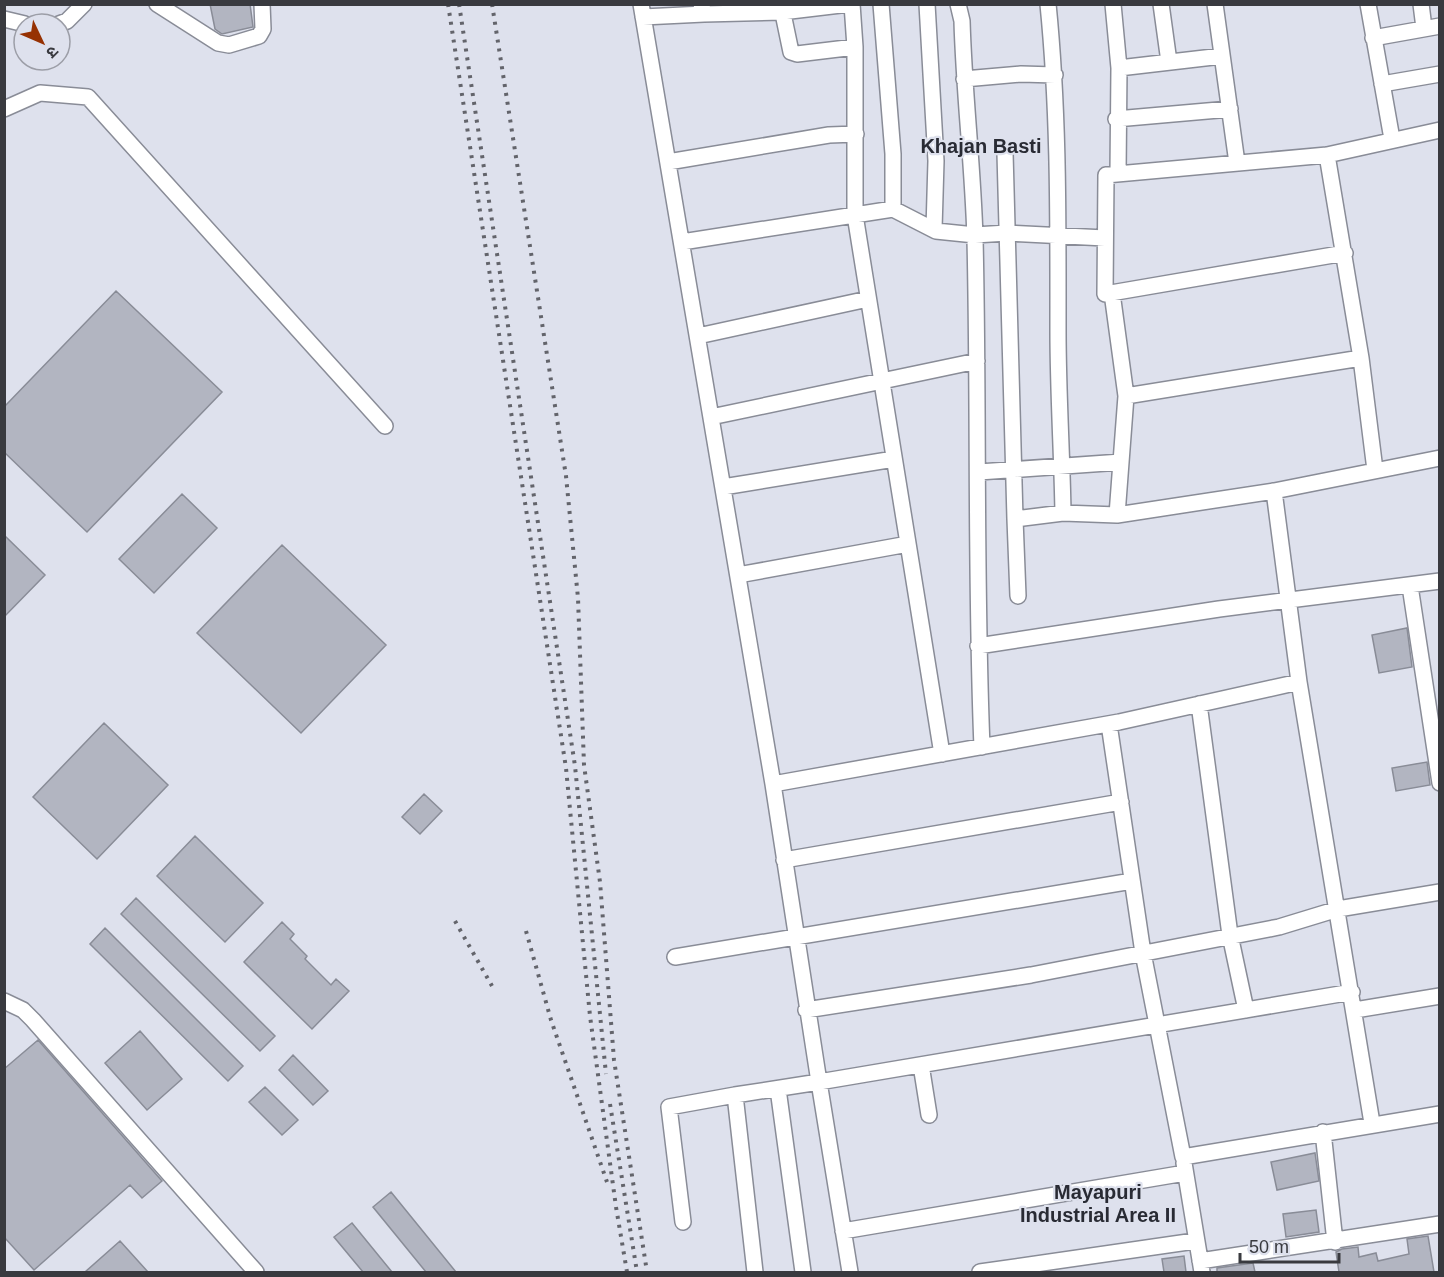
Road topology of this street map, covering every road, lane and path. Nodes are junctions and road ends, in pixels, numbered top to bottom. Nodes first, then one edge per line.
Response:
1 (84, 4) edge
2 (157, 4) edge
3 (262, 4) edge
4 (850, 4) edge
5 (881, 4) edge
6 (927, 4) edge
7 (958, 4) edge
8 (1048, 4) edge
9 (1113, 4) edge
10 (1161, 4) edge
11 (1215, 4) edge
12 (1368, 4) edge
13 (1421, 4) edge
14 (782, 8) edge
15 (702, 9) edge
16 (642, 11) edge
17 (72, 16) edge
18 (1432, 27) edge
19 (1373, 38) junction
20 (855, 47) junction
21 (1222, 56) junction
22 (1169, 62) junction
23 (1119, 68) junction
24 (1440, 74) edge
25 (1055, 75) junction
26 (964, 79) junction
27 (1382, 84) junction
28 (4, 109) edge
29 (1230, 109) junction
30 (1116, 118) junction
31 (856, 134) junction
32 (1439, 135) edge
33 (1392, 139) junction
34 (1005, 153) dead end
35 (1327, 155) junction
36 (668, 162) junction
37 (1237, 163) junction
38 (1118, 173) junction
39 (893, 209) junction
40 (855, 215) junction
41 (934, 229) junction
42 (1007, 233) junction
43 (975, 235) junction
44 (1059, 236) junction
45 (1105, 238) junction
46 (682, 242) junction
47 (1345, 253) junction
48 (1112, 293) junction
49 (868, 299) junction
50 (698, 336) junction
51 (1361, 358) junction
52 (977, 361) junction
53 (882, 382) junction
54 (1126, 396) junction
55 (711, 417) junction
56 (385, 426) dead end
57 (894, 459) junction
58 (1440, 459) edge
59 (1121, 462) junction
60 (1062, 467) junction
61 (1013, 469) junction
62 (1375, 470) junction
63 (979, 472) junction
64 (723, 487) junction
65 (1274, 491) junction
66 (1063, 513) junction
67 (1118, 515) junction
68 (1016, 519) junction
69 (908, 544) junction
70 (738, 575) junction
71 (1440, 581) edge
72 (1410, 586) junction
73 (1018, 596) dead end
74 (1288, 602) junction
75 (978, 646) junction
76 (1299, 682) junction
77 (1199, 704) junction
78 (1109, 724) junction
79 (982, 747) junction
80 (942, 754) junction
81 (1439, 774) edge
82 (774, 784) junction
83 (1121, 802) junction
84 (784, 860) junction
85 (1131, 880) junction
86 (1440, 892) edge
87 (1338, 909) junction
88 (1230, 935) junction
89 (795, 936) junction
90 (1143, 953) junction
91 (675, 957) dead end
92 (1352, 992) junction
93 (1440, 996) edge
94 (4, 1001) edge
95 (806, 1010) junction
96 (1246, 1010) junction
97 (1355, 1010) junction
98 (1157, 1025) junction
99 (921, 1065) junction
100 (819, 1083) junction
101 (778, 1089) junction
102 (735, 1095) junction
103 (1440, 1114) edge
104 (929, 1115) dead end
105 (1372, 1123) junction
106 (1323, 1132) junction
107 (1184, 1165) junction
108 (683, 1222) dead end
109 (1440, 1224) edge
110 (843, 1231) junction
111 (1195, 1241) junction
112 (1335, 1242) junction
113 (1201, 1267) edge
114 (256, 1272) edge
115 (755, 1272) edge
116 (803, 1272) edge
117 (850, 1272) edge
118 (980, 1272) edge

1 - 17 street
2 - 3 street
4 - 14 street
4 - 20 street
5 - 39 street
6 - 41 street
7 - 26 street
8 - 25 street
9 - 23 street
10 - 22 street
11 - 21 street
12 - 19 street
13 - 18 street
14 - 15 street
14 - 20 street
15 - 16 street
16 - 36 street
18 - 19 street
19 - 27 street
20 - 31 street
21 - 22 street
21 - 29 street
22 - 23 street
23 - 30 street
24 - 27 street
25 - 26 street
25 - 44 street
26 - 43 street
27 - 33 street
28 - 56 street
29 - 30 street
29 - 37 street
30 - 38 street
31 - 36 street
31 - 40 street
32 - 33 street
33 - 35 street
34 - 42 street
35 - 37 street
35 - 47 street
36 - 46 street
37 - 38 street
38 - 45 street
39 - 40 street
39 - 41 street
40 - 46 street
40 - 49 street
41 - 43 street
42 - 43 street
42 - 44 street
42 - 61 street
43 - 52 street
44 - 45 street
44 - 60 street
45 - 48 street
46 - 50 street
47 - 48 street
47 - 51 street
48 - 54 street
49 - 50 street
49 - 53 street
50 - 55 street
51 - 54 street
51 - 62 street
52 - 53 street
52 - 63 street
53 - 55 street
53 - 57 street
54 - 59 street
55 - 64 street
57 - 64 street
57 - 69 street
58 - 62 street
59 - 60 street
59 - 67 street
60 - 61 street
60 - 66 street
61 - 63 street
61 - 68 street
62 - 65 street
63 - 75 street
64 - 70 street
65 - 67 street
65 - 74 street
66 - 67 street
66 - 68 street
68 - 73 street
69 - 70 street
69 - 80 street
70 - 82 street
71 - 72 street
72 - 74 street
72 - 81 street
74 - 75 street
74 - 76 street
75 - 79 street
76 - 77 street
76 - 87 street
77 - 78 street
77 - 88 street
78 - 79 street
78 - 83 street
79 - 80 street
80 - 82 street
82 - 84 street
83 - 84 street
83 - 85 street
84 - 89 street
85 - 89 street
85 - 90 street
86 - 87 street
87 - 88 street
87 - 92 street
88 - 90 street
88 - 96 street
89 - 91 street
89 - 95 street
90 - 95 street
90 - 98 street
92 - 96 street
92 - 97 street
93 - 97 street
94 - 114 street
95 - 100 street
96 - 98 street
97 - 105 street
98 - 99 street
98 - 107 street
99 - 100 street
99 - 104 street
100 - 101 street
100 - 110 street
101 - 102 street
101 - 116 street
102 - 108 street
102 - 115 street
103 - 105 street
105 - 106 street
106 - 107 street
106 - 112 street
107 - 110 street
107 - 111 street
109 - 112 street
110 - 117 street
111 - 113 street
111 - 118 street
112 - 113 street

